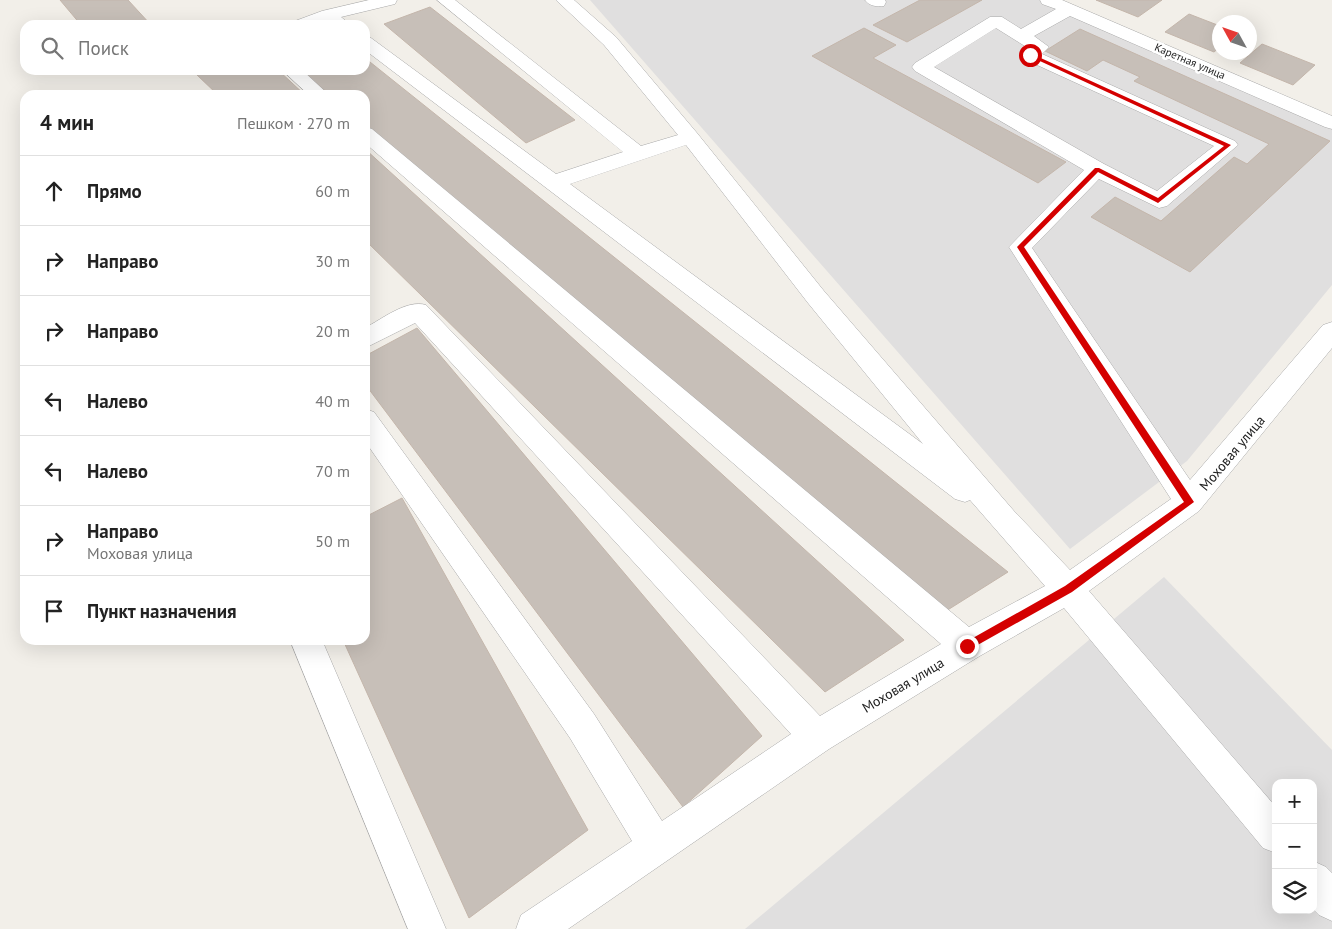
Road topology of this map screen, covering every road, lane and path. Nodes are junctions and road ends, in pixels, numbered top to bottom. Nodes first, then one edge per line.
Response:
1 (390, 0) edge
2 (445, 0) edge
3 (564, 0) edge
4 (1048, 0) edge
5 (1069, 9) junction
6 (328, 15) junction
7 (314, 20) edge
8 (335, 20) edge
9 (1022, 36) junction
10 (370, 46) edge
11 (297, 75) edge
12 (314, 90) edge
13 (1332, 123) edge
14 (370, 137) edge
15 (690, 137) junction
16 (638, 154) junction
17 (1097, 170) junction
18 (554, 182) junction
19 (1332, 332) edge
20 (370, 336) edge
21 (370, 427) edge
22 (1189, 502) junction
23 (1004, 520) junction
24 (1068, 589) junction
25 (308, 645) edge
26 (967, 646) junction
27 (817, 737) junction
28 (1272, 830) edge
29 (657, 847) junction
30 (1317, 885) edge
31 (1332, 902) edge
32 (428, 929) edge
33 (535, 929) edge

1 - 6 street
2 - 16 street
3 - 15 street
4 - 5 street, Каретная улица
5 - 9 street
5 - 13 street, Каретная улица
6 - 7 street
6 - 8 street
9 - 17 street
9 - 17 street
10 - 18 street
11 - 12 street
14 - 26 street
15 - 16 street
15 - 23 street
16 - 18 street
17 - 22 street
18 - 23 street
19 - 22 street, Моховая улица
20 - 27 street
21 - 29 street
22 - 24 street, Моховая улица
23 - 24 street
24 - 26 street, Моховая улица
24 - 28 street
25 - 32 street
26 - 27 street, Моховая улица
27 - 29 street, Моховая улица
29 - 33 street, Моховая улица
30 - 31 street

